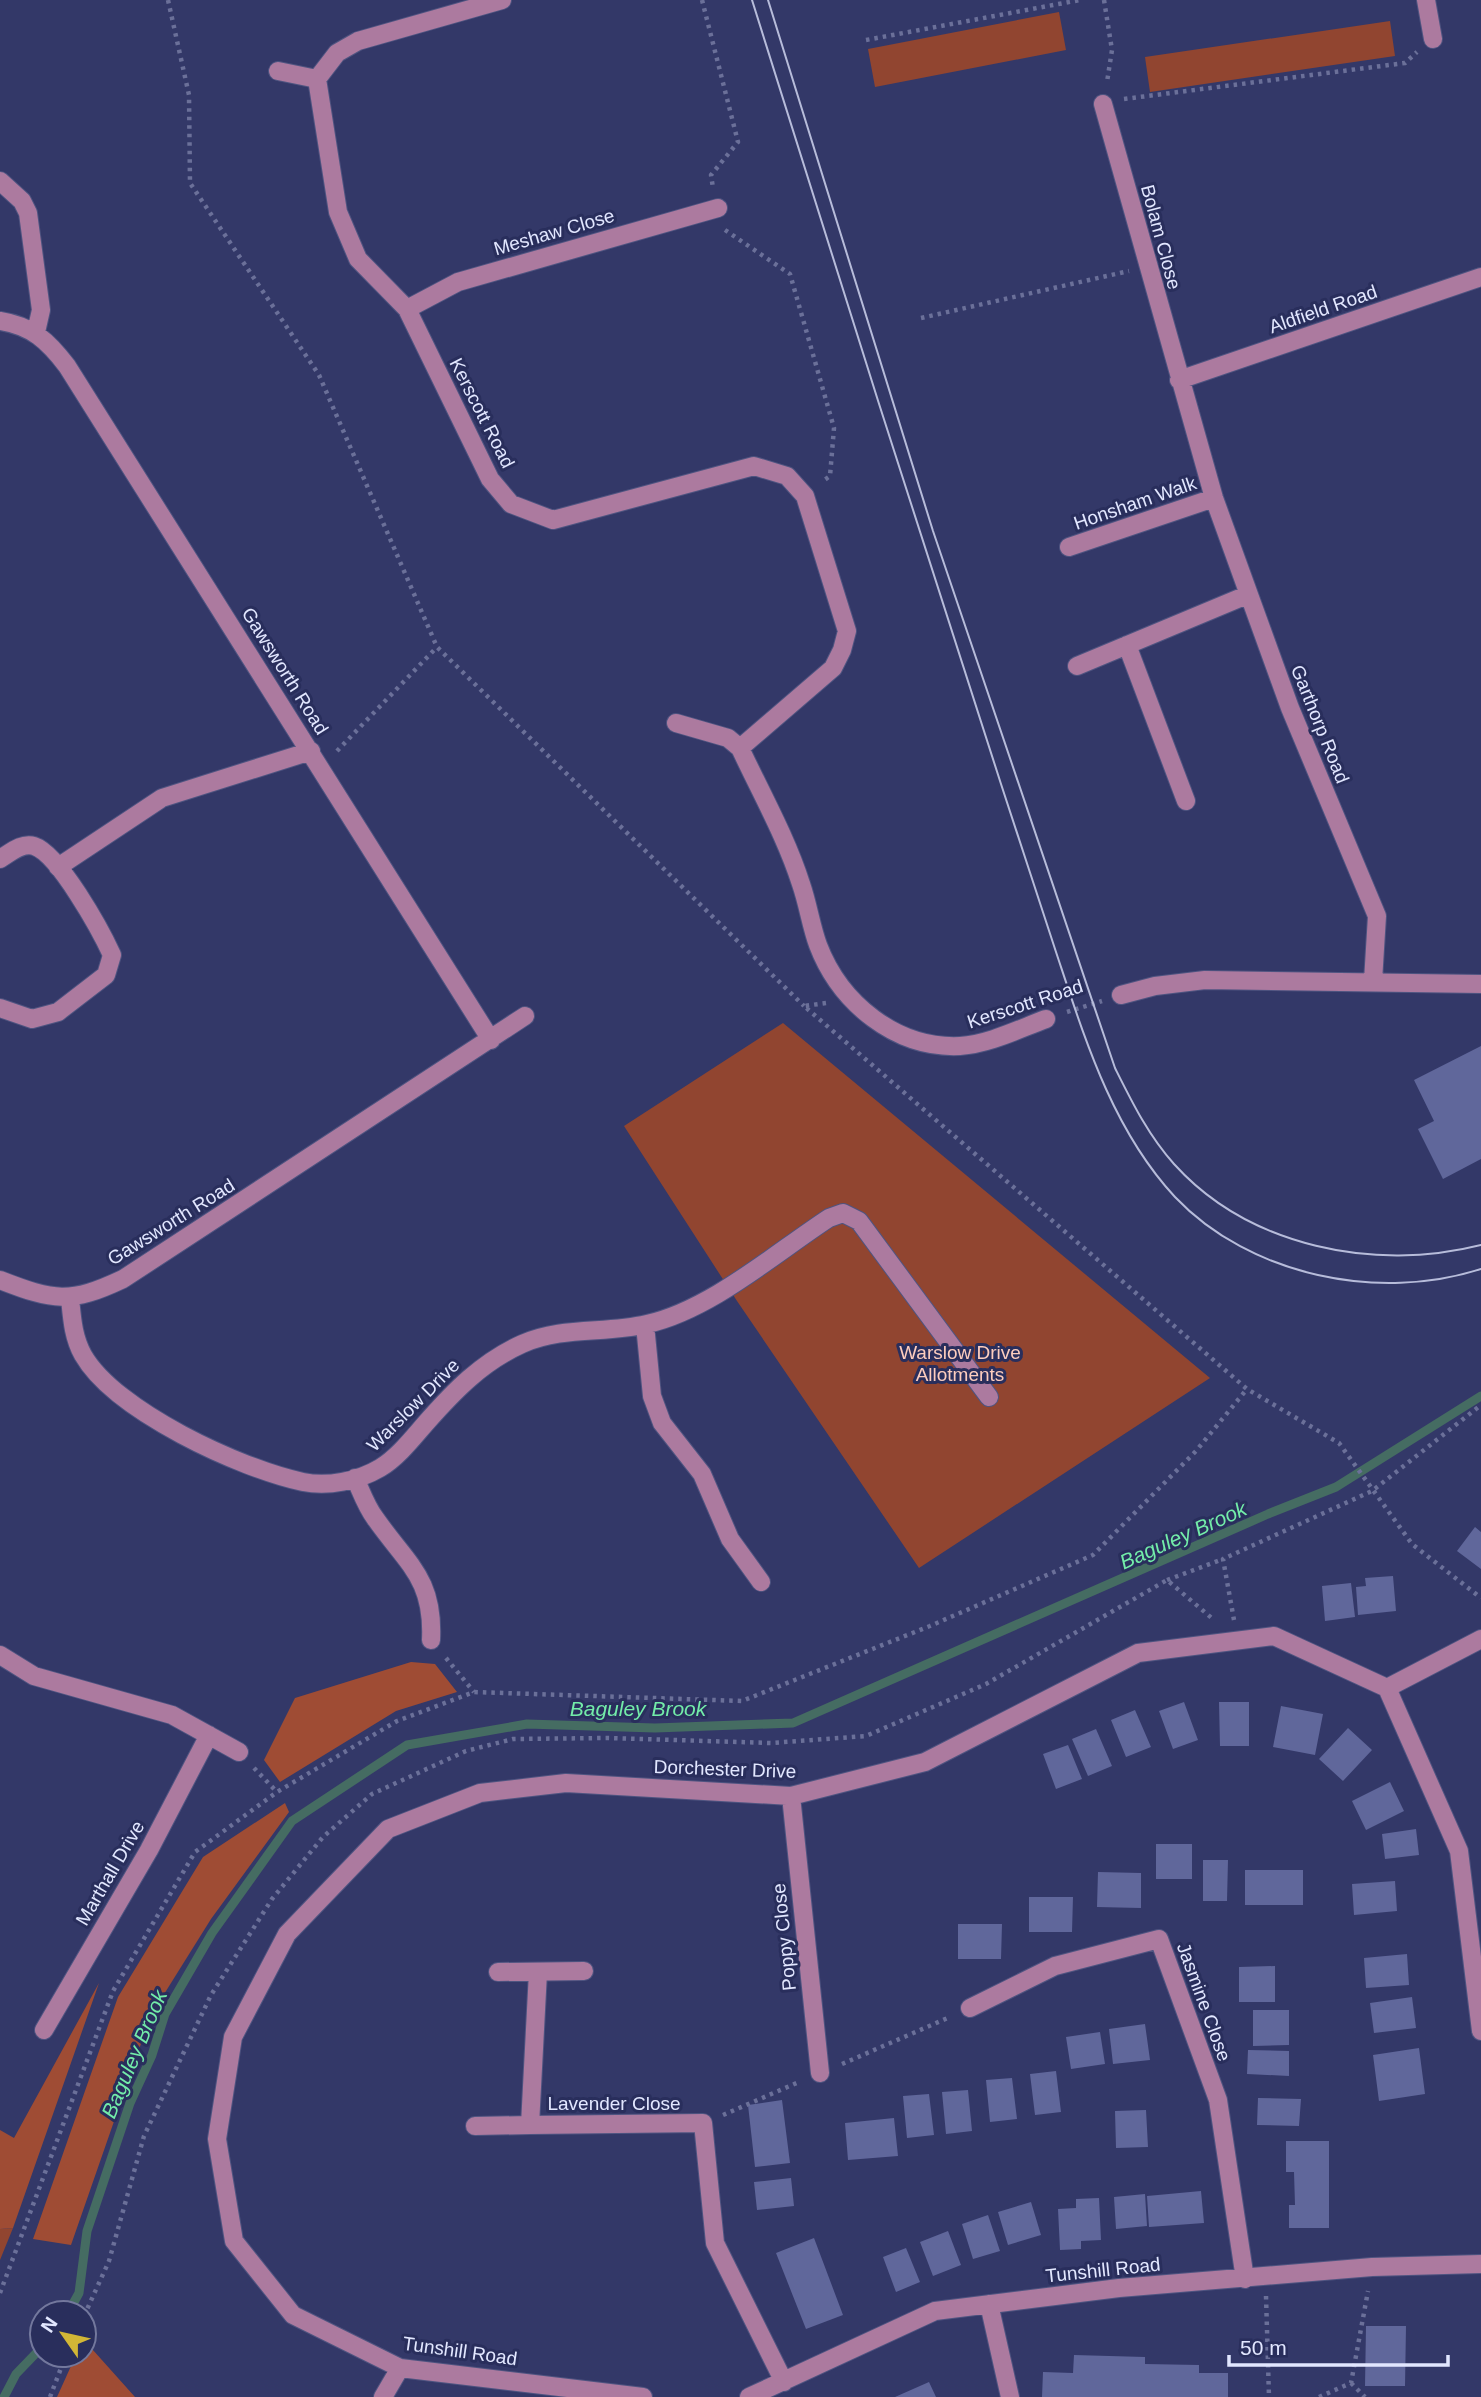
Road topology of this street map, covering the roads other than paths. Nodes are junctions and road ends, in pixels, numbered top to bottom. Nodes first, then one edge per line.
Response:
1 (502, 0) edge
2 (1426, 0) edge
3 (1433, 39) road end
4 (278, 71) dead end
5 (317, 79) junction
6 (1103, 104) road end
7 (0, 181) edge
8 (718, 208) road end
9 (1481, 277) edge
10 (407, 309) junction
11 (0, 321) edge
12 (36, 332) junction
13 (1179, 380) junction
14 (1214, 498) junction
15 (1069, 547) dead end
16 (1247, 596) junction
17 (1126, 645) junction
18 (1077, 666) dead end
19 (676, 723) dead end
20 (740, 748) junction
21 (316, 759) junction
22 (1186, 801) dead end
23 (0, 859) edge
24 (58, 867) junction
25 (1373, 981) junction
26 (1481, 984) edge
27 (1121, 995) road end
28 (0, 1008) edge
29 (526, 1016) dead end
30 (1046, 1019) road end
31 (491, 1040) junction
32 (0, 1280) edge
33 (70, 1298) junction
34 (645, 1325) junction
35 (989, 1397) dead end
36 (355, 1478) junction
37 (761, 1582) dead end
38 (1481, 1639) edge
39 (431, 1640) road end
40 (0, 1655) edge
41 (1387, 1688) junction
42 (209, 1735) junction
43 (239, 1752) road end
44 (791, 1796) junction
45 (584, 1971) dead end
46 (498, 1972) dead end
47 (538, 1972) junction
48 (970, 2008) road end
49 (44, 2030) dead end
50 (1481, 2031) edge
51 (820, 2073) road end
52 (530, 2125) junction
53 (475, 2126) dead end
54 (234, 2241) joint
55 (1481, 2264) edge
56 (1245, 2279) junction
57 (989, 2304) junction
58 (400, 2368) junction
59 (785, 2382) junction
60 (383, 2397) edge
61 (643, 2397) edge
62 (749, 2397) edge
63 (1010, 2397) edge

1 - 5 street
2 - 3 street
4 - 5 street
5 - 10 street, Kerscott Road
6 - 13 street, Bolam Close
7 - 12 street
8 - 10 street, Meshaw Close
9 - 13 street, Aldfield Road
10 - 20 street, Kerscott Road
11 - 12 street, Gawsworth Road
12 - 21 street, Gawsworth Road
13 - 14 street, Garthorp Road
14 - 15 street, Honsham Walk
14 - 16 street, Garthorp Road
16 - 17 street
16 - 25 street, Garthorp Road
17 - 18 street
17 - 22 street
19 - 20 street
20 - 30 street, Kerscott Road
21 - 24 street
21 - 31 street, Gawsworth Road
23 - 24 street
24 - 28 street
25 - 26 street
25 - 27 street
29 - 31 street, Gawsworth Road
31 - 33 street, Gawsworth Road
32 - 33 street, Gawsworth Road
33 - 36 street, Warslow Drive
34 - 35 street, Warslow Drive
34 - 36 street, Warslow Drive
34 - 37 street
36 - 39 street
38 - 41 street
40 - 42 street
41 - 44 street, Dorchester Drive
41 - 50 street
42 - 43 street
42 - 49 street, Marthall Drive
44 - 51 street, Poppy Close
44 - 54 street, Dorchester Drive
45 - 47 street
46 - 47 street
47 - 52 street, Lavender Close
48 - 56 street, Jasmine Close
52 - 53 street
52 - 59 street, Lavender Close
54 - 58 street, Tunshill Road
55 - 56 street, Tunshill Road
56 - 57 street, Tunshill Road
57 - 59 street, Tunshill Road
57 - 63 street
58 - 60 street
58 - 61 street, Tunshill Road
59 - 62 street, Tunshill Road

